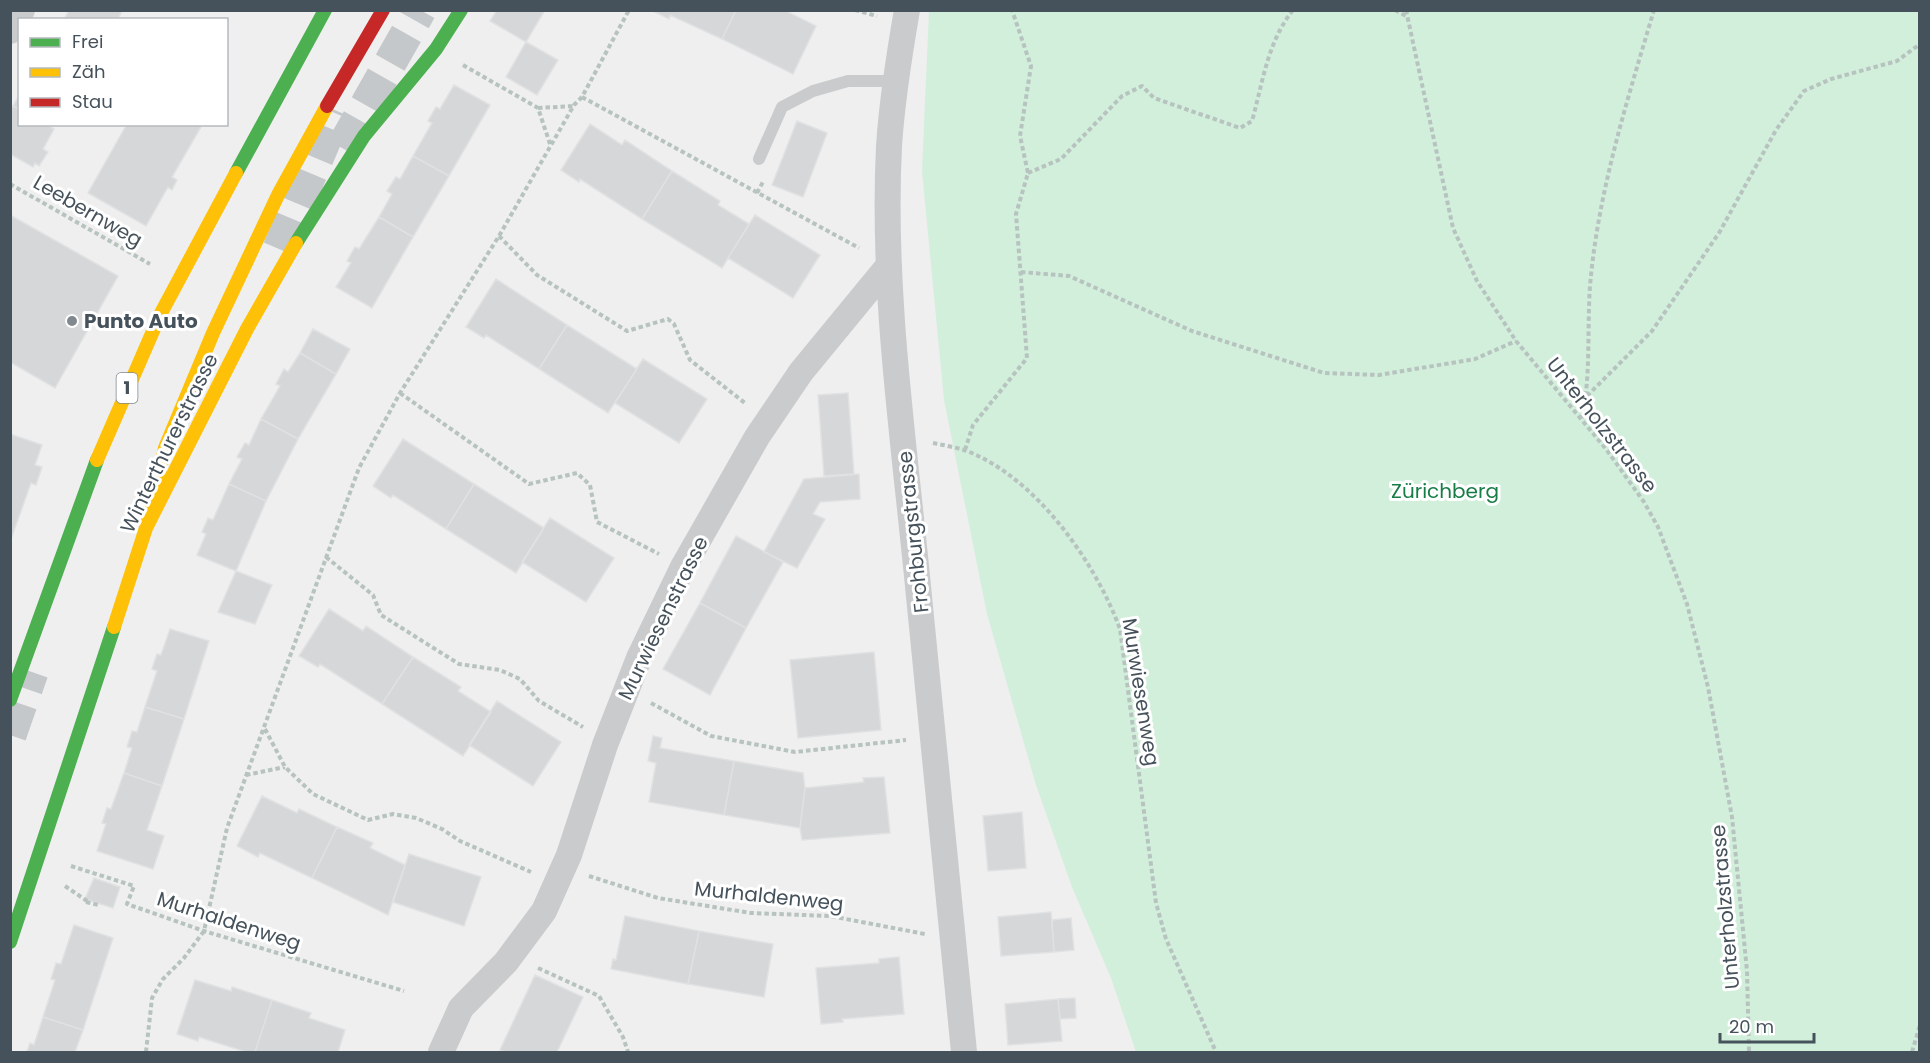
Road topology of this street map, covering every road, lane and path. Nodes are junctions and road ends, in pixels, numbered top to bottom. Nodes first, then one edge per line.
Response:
1 (22, 10) edge
2 (325, 10) edge
3 (383, 10) edge
4 (461, 10) edge
5 (629, 10) edge
6 (855, 10) edge
7 (907, 10) edge
8 (1012, 10) edge
9 (1293, 10) edge
10 (1395, 10) edge
11 (1406, 10) edge
12 (1654, 10) edge
13 (880, 16) dead end
14 (1408, 17) junction
15 (10, 31) edge
16 (1920, 44) edge
17 (455, 60) dead end
18 (895, 81) junction
19 (582, 97) junction
20 (574, 105) junction
21 (538, 108) junction
22 (550, 145) junction
23 (759, 159) dead end
24 (1028, 173) junction
25 (10, 184) edge
26 (499, 236) junction
27 (859, 248) dead end
28 (151, 264) dead end
29 (889, 265) junction
30 (1021, 272) junction
31 (1516, 341) junction
32 (400, 393) junction
33 (1587, 396) junction
34 (751, 407) dead end
35 (1581, 419) junction
36 (903, 435) junction
37 (965, 451) junction
38 (146, 528) junction
39 (326, 556) junction
40 (663, 556) dead end
41 (10, 700) edge
42 (648, 702) dead end
43 (264, 728) junction
44 (587, 730) dead end
45 (910, 739) dead end
46 (285, 767) junction
47 (246, 775) junction
48 (71, 866) dead end
49 (538, 875) dead end
50 (587, 876) dead end
51 (65, 886) dead end
52 (99, 905) dead end
53 (204, 931) junction
54 (925, 934) dead end
55 (10, 942) edge
56 (530, 964) dead end
57 (404, 991) dead end
58 (1920, 1025) edge
59 (1917, 1042) edge
60 (146, 1053) edge
61 (441, 1053) edge
62 (628, 1053) edge
63 (964, 1053) edge
64 (1216, 1053) edge
65 (1749, 1053) edge
66 (1912, 1053) edge

1 - 15 street
2 - 41 main road, 1
3 - 38 main road
4 - 38 main road, Winterthurerstrasse
5 - 19 path
6 - 13 path
7 - 18 street, Frohburgstrasse
8 - 24 path
9 - 24 path
10 - 14 path
11 - 14 path, Unterholzstrasse
12 - 33 path
14 - 31 path, Unterholzstrasse
16 - 33 path
17 - 21 path
18 - 23 lane
18 - 29 street, Frohburgstrasse
19 - 20 path
19 - 27 path
20 - 21 path
20 - 22 path
21 - 22 path
22 - 26 path
24 - 30 path
25 - 28 path, Leebernweg
26 - 32 path
26 - 34 path
29 - 36 street, Frohburgstrasse
29 - 61 street, Murwiesenstrasse
30 - 31 path
30 - 37 path
31 - 35 path, Unterholzstrasse
32 - 39 path
32 - 40 path
33 - 35 path
35 - 65 path, Unterholzstrasse
36 - 37 path, Murwiesenweg
36 - 63 street, Frohburgstrasse
37 - 64 path, Murwiesenweg
38 - 55 main road, Winterthurerstrasse
39 - 43 path
39 - 44 path
42 - 45 path
43 - 46 path
43 - 47 path
46 - 47 path
46 - 49 path
47 - 53 path
48 - 53 path, Murhaldenweg
50 - 54 path, Murhaldenweg
51 - 52 path
53 - 57 path, Murhaldenweg
53 - 60 path
56 - 62 path
58 - 59 path
59 - 66 path

